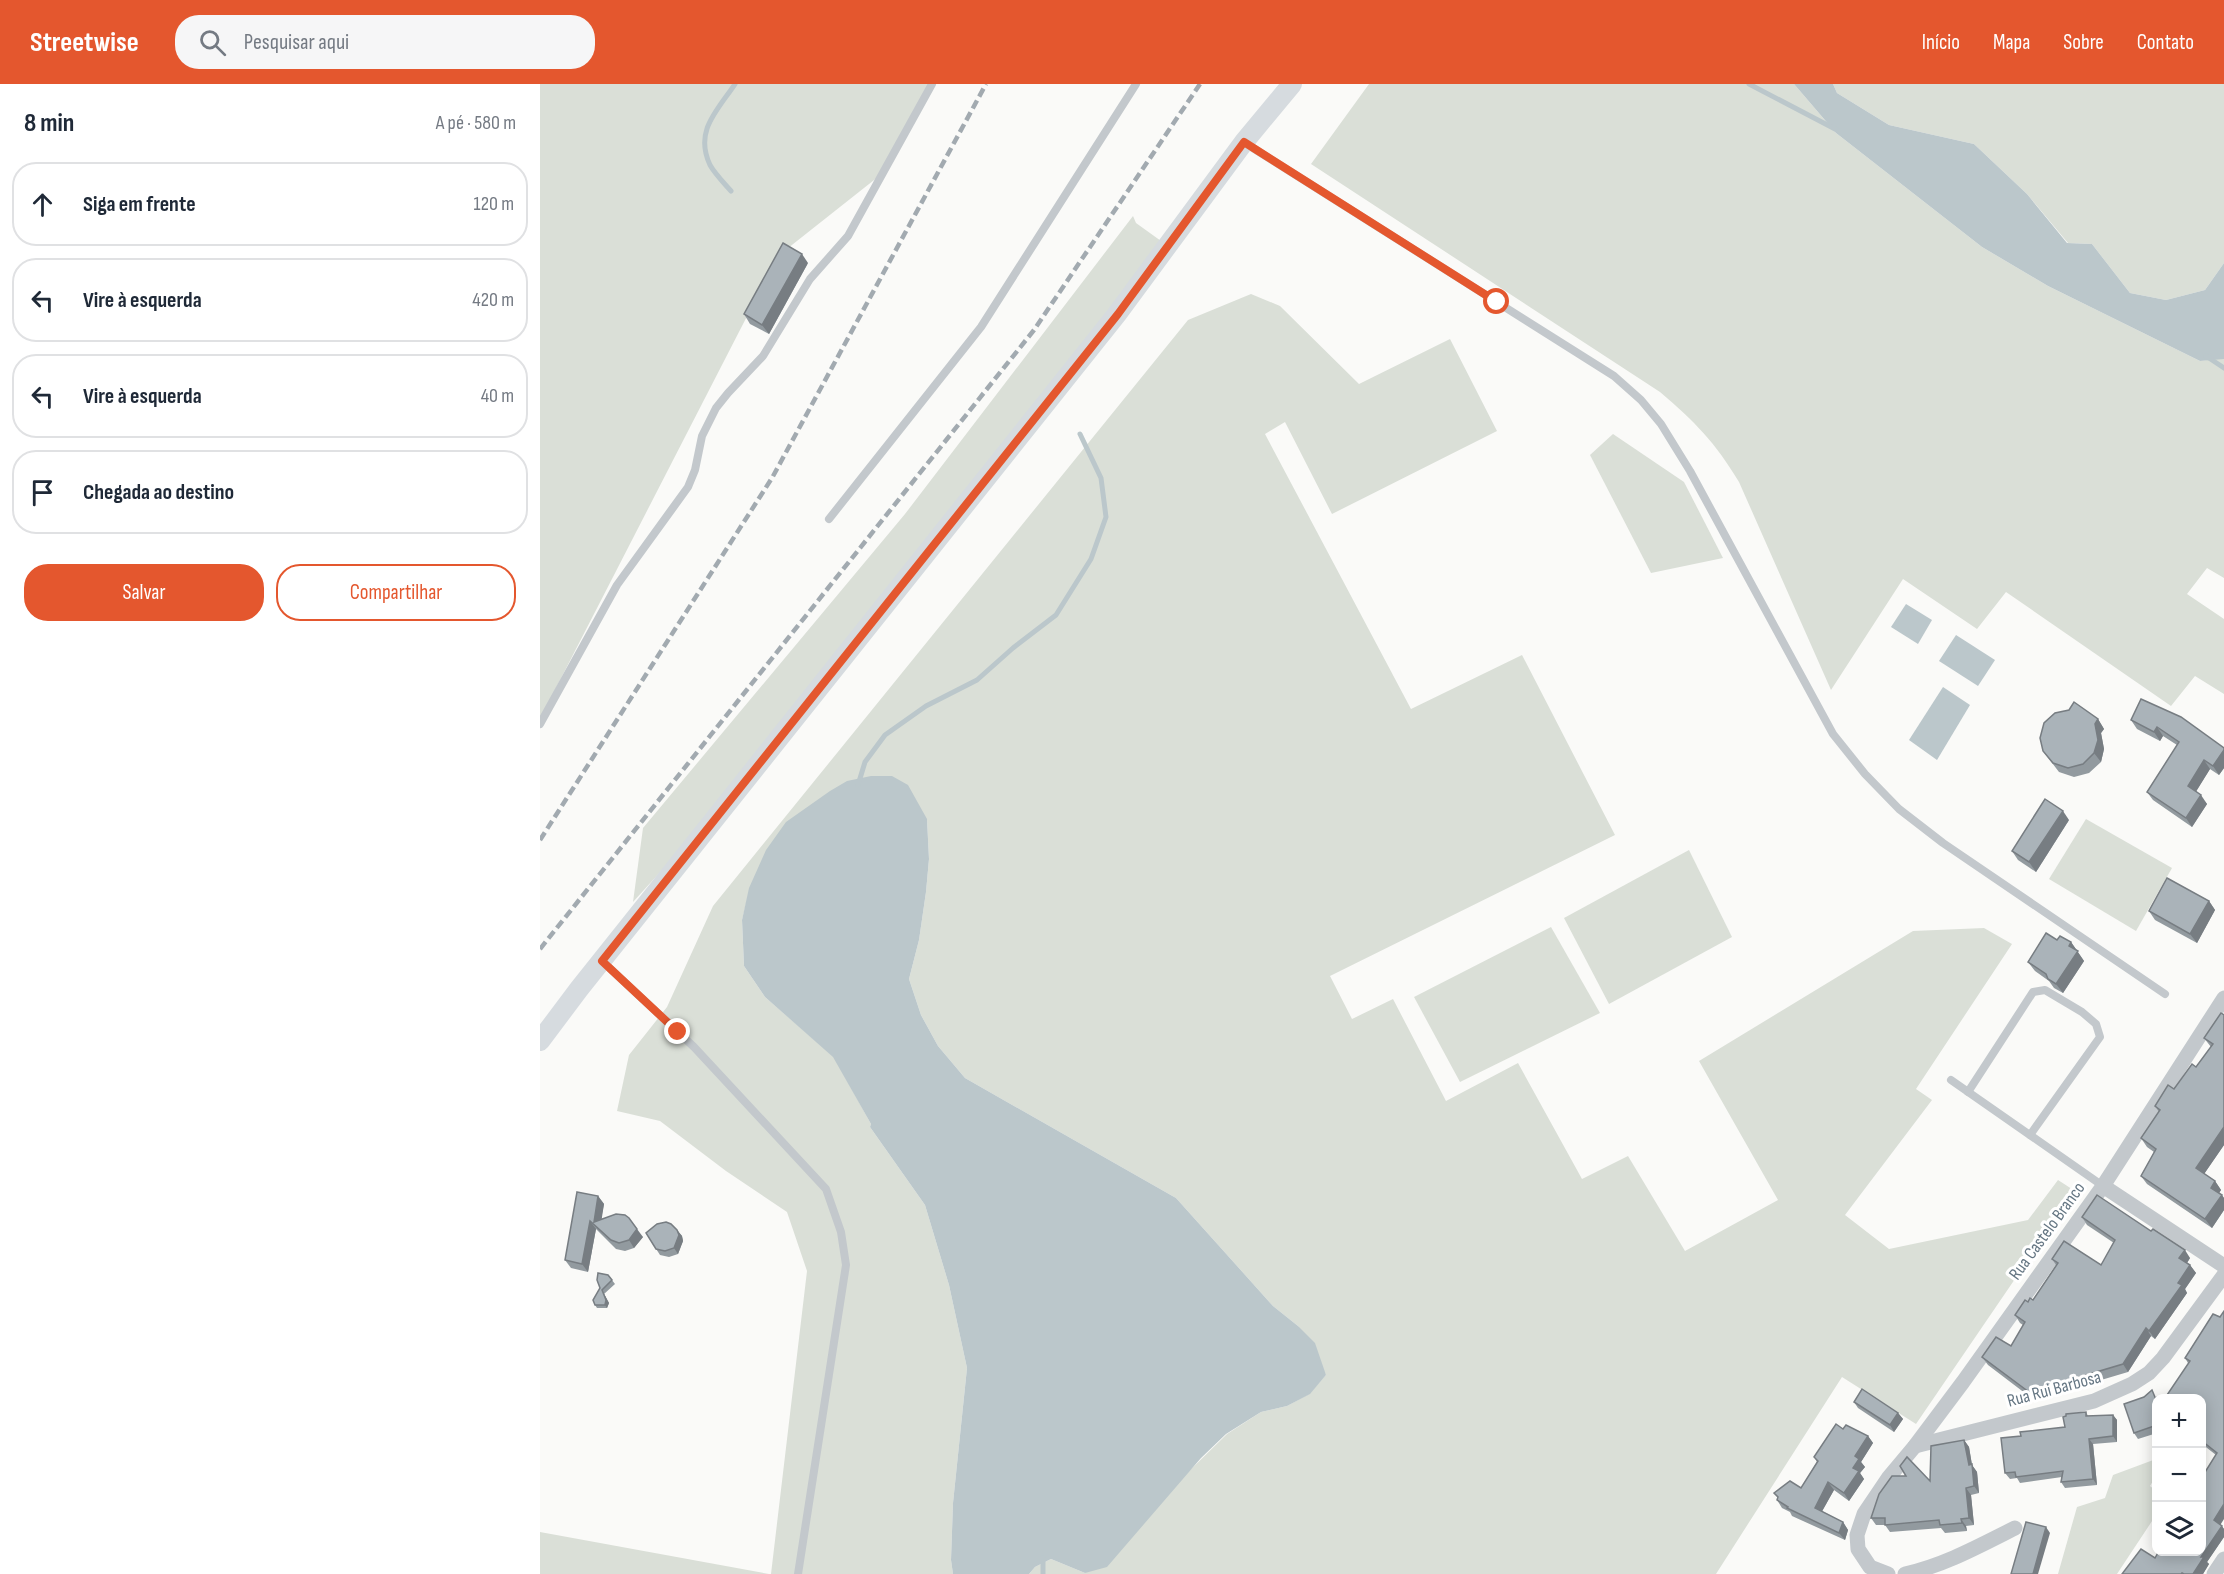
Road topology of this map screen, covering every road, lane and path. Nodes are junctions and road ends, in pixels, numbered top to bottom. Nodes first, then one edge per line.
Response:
1 (932, 84) edge
2 (1136, 84) edge
3 (1292, 84) edge
4 (1244, 142) junction
5 (829, 519) dead end
6 (540, 724) edge
7 (602, 961) junction
8 (2165, 994) dead end
9 (2224, 998) edge
10 (540, 1041) edge
11 (1951, 1080) dead end
12 (1968, 1092) junction
13 (2030, 1135) junction
14 (2103, 1186) junction
15 (2224, 1266) edge
16 (2224, 1275) edge
17 (1915, 1446) junction
18 (2015, 1528) dead end
19 (2224, 1559) edge
20 (798, 1574) edge
21 (1888, 1574) edge
22 (1905, 1574) edge
23 (2214, 1574) edge

1 - 6 lane
2 - 5 lane
3 - 4 street
4 - 7 street
4 - 8 lane
7 - 10 street
7 - 20 lane
9 - 14 street, Rua Castelo Branco
11 - 12 lane
12 - 13 lane
12 - 13 lane
13 - 14 lane
14 - 15 street
14 - 17 street, Rua Castelo Branco
16 - 17 street, Rua Rui Barbosa
17 - 21 street, Rua Castelo Branco
18 - 22 street
19 - 23 street

